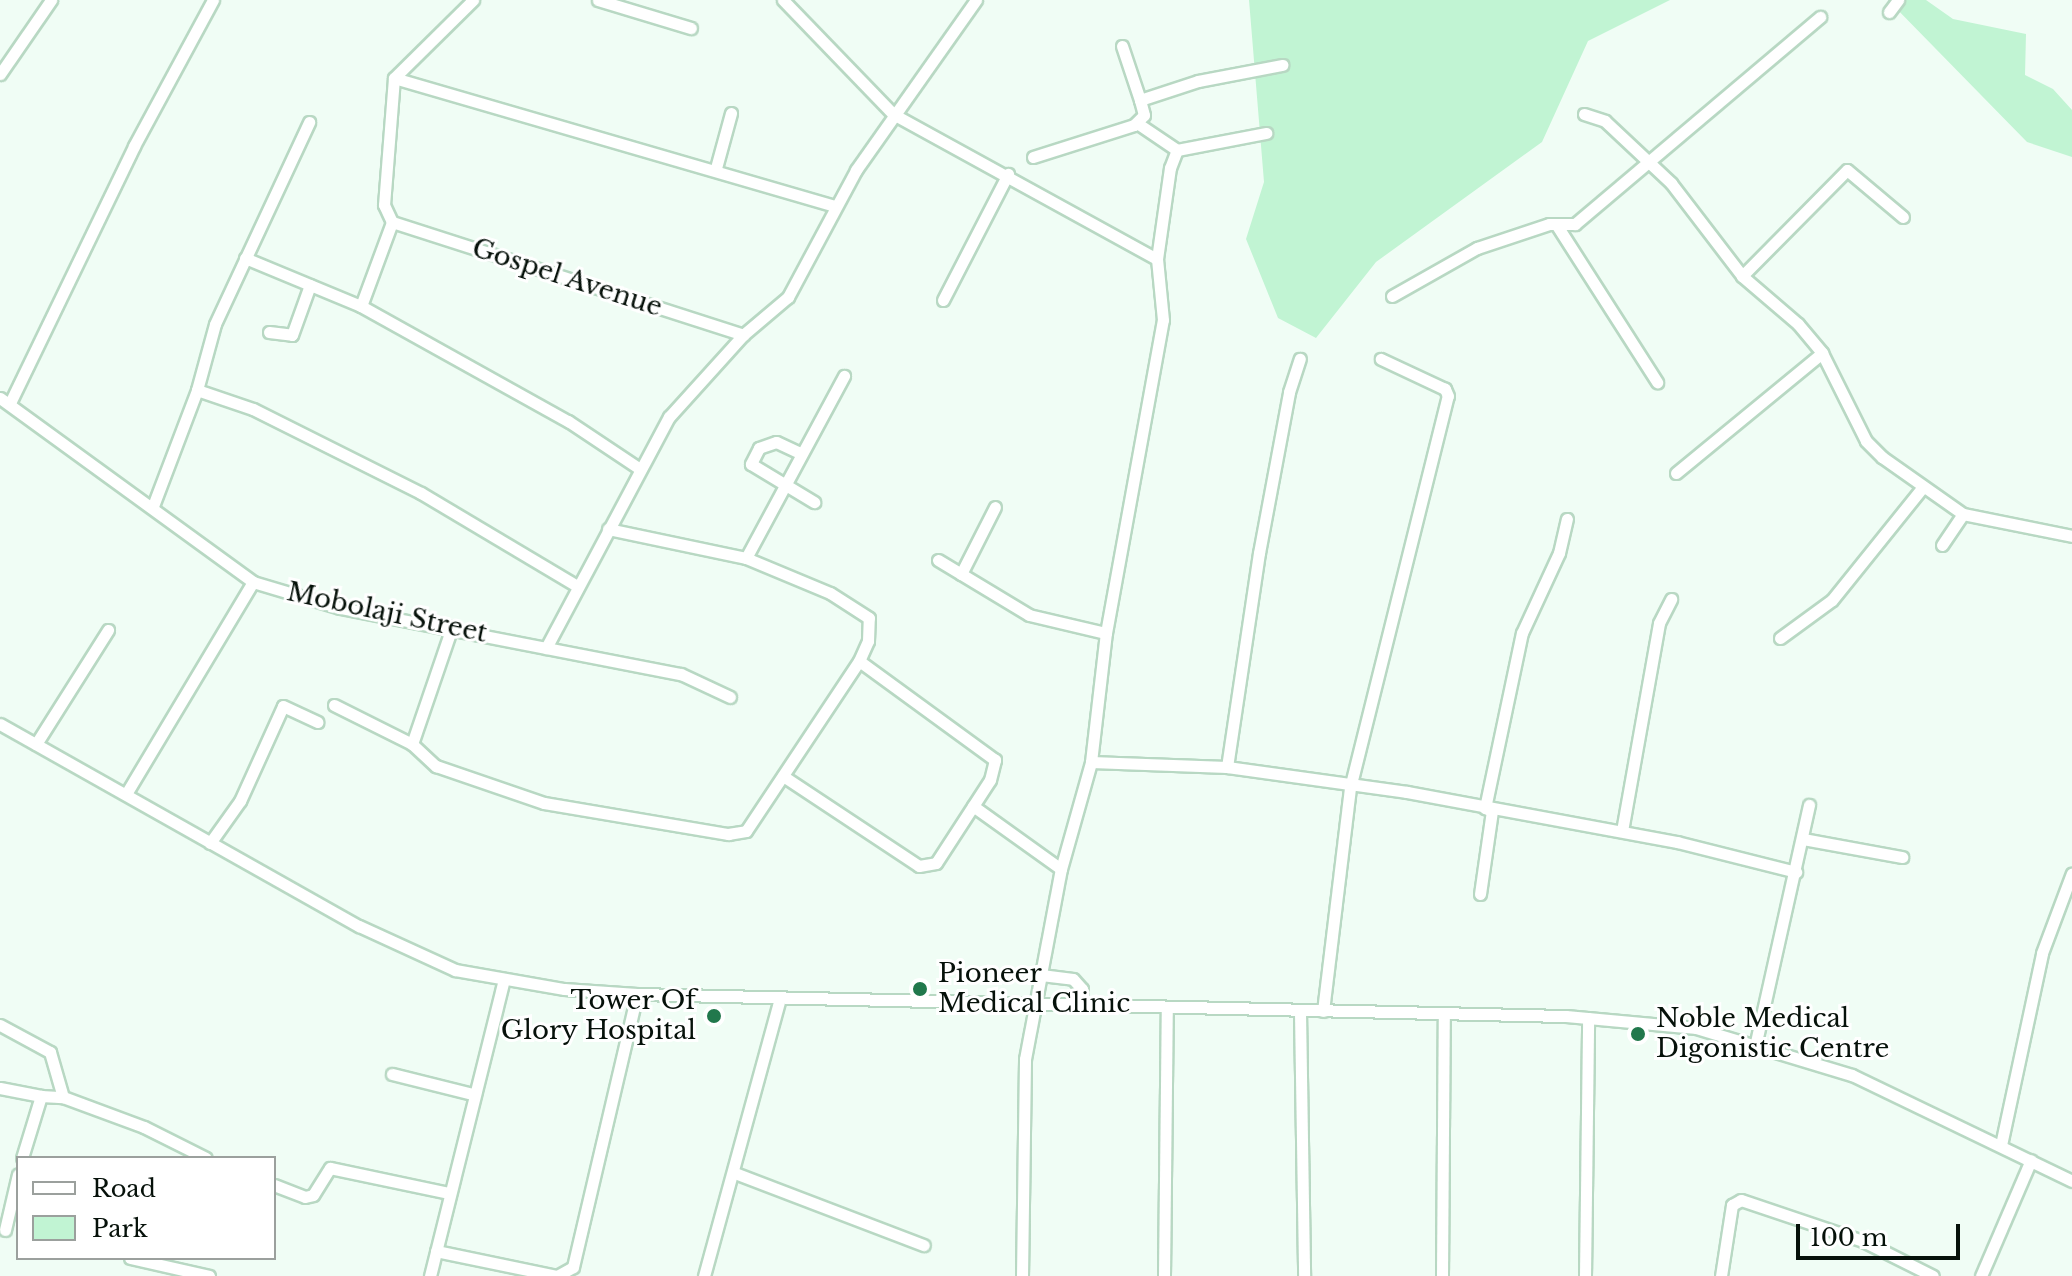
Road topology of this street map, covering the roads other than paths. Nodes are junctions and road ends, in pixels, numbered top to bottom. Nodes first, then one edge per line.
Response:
1 (51, 0) edge
2 (213, 0) edge
3 (473, 0) edge
4 (598, 0) edge
5 (783, 0) edge
6 (976, 0) edge
7 (1898, 0) edge
8 (1889, 12) dead end
9 (1820, 17) dead end
10 (691, 28) dead end
11 (1122, 46) dead end
12 (1282, 65) dead end
13 (0, 74) edge
14 (394, 78) junction
15 (1140, 100) junction
16 (731, 113) dead end
17 (893, 114) junction
18 (1584, 114) dead end
19 (309, 122) dead end
20 (1137, 123) junction
21 (1266, 133) dead end
22 (1177, 150) junction
23 (1033, 157) dead end
24 (1648, 167) junction
25 (716, 168) junction
26 (1008, 174) junction
27 (835, 206) junction
28 (1903, 217) dead end
29 (392, 222) junction
30 (1556, 224) junction
31 (245, 258) junction
32 (1157, 259) junction
33 (1742, 276) junction
34 (310, 285) junction
35 (1392, 296) dead end
36 (943, 300) dead end
37 (361, 306) junction
38 (269, 332) dead end
39 (743, 335) junction
40 (1822, 353) junction
41 (1300, 359) dead end
42 (1381, 359) dead end
43 (844, 376) dead end
44 (1657, 382) dead end
45 (197, 390) junction
46 (5, 400) edge
47 (800, 453) junction
48 (640, 469) junction
49 (1676, 473) dead end
50 (784, 485) junction
51 (1923, 487) junction
52 (814, 502) dead end
53 (153, 506) junction
54 (995, 507) dead end
55 (1963, 514) junction
56 (1567, 519) dead end
57 (608, 529) junction
58 (2072, 536) edge
59 (1942, 545) dead end
60 (746, 558) junction
61 (938, 560) dead end
62 (961, 574) junction
63 (253, 582) junction
64 (577, 586) junction
65 (1671, 599) dead end
66 (452, 627) junction
67 (108, 630) dead end
68 (1106, 633) junction
69 (1780, 638) dead end
70 (546, 648) junction
71 (859, 661) junction
72 (730, 697) dead end
73 (334, 705) dead end
74 (317, 722) dead end
75 (0, 724) edge
76 (36, 744) junction
77 (412, 744) junction
78 (1091, 762) junction
79 (1227, 767) junction
80 (783, 776) junction
81 (1350, 788) junction
82 (126, 794) junction
83 (1809, 805) dead end
84 (973, 806) junction
85 (1485, 808) junction
86 (1622, 831) junction
87 (1803, 839) junction
88 (210, 843) junction
89 (1902, 857) dead end
90 (1061, 869) junction
91 (1796, 872) junction
92 (2072, 873) edge
93 (1480, 894) dead end
94 (1041, 975) junction
95 (504, 979) junction
96 (637, 994) junction
97 (780, 998) junction
98 (1036, 1006) junction
99 (1081, 1006) junction
100 (1167, 1008) junction
101 (1323, 1011) junction
102 (1300, 1012) junction
103 (1444, 1016) junction
104 (1588, 1018) junction
105 (0, 1025) edge
106 (1756, 1042) junction
107 (392, 1074) dead end
108 (0, 1088) edge
109 (472, 1094) junction
110 (41, 1096) junction
111 (63, 1097) junction
112 (2001, 1145) junction
113 (23, 1156) edge
114 (202, 1156) edge
115 (2031, 1160) junction
116 (735, 1173) junction
117 (16, 1181) edge
118 (2072, 1181) edge
119 (276, 1186) edge
120 (449, 1193) junction
121 (2, 1229) edge
122 (924, 1245) dead end
123 (436, 1251) junction
124 (139, 1260) edge
125 (209, 1276) edge
126 (430, 1276) edge
127 (704, 1276) edge
128 (1022, 1276) edge
129 (1164, 1276) edge
130 (1304, 1276) edge
131 (1442, 1276) edge
132 (1585, 1276) edge
133 (1721, 1276) edge
134 (1933, 1276) edge
135 (1981, 1276) edge

1 - 13 street
2 - 46 street
3 - 14 street
4 - 10 street
5 - 17 street
6 - 17 street
7 - 8 street
9 - 24 street
11 - 15 street
12 - 15 street
14 - 25 street
14 - 29 street
15 - 20 street
16 - 25 street
17 - 26 street
17 - 27 street
18 - 24 street
19 - 31 street
20 - 22 street
20 - 23 street
21 - 22 street
22 - 32 street
24 - 30 street
24 - 33 street
25 - 27 street
26 - 32 street
26 - 36 street
27 - 39 street
28 - 33 street
29 - 37 street
29 - 39 street, Gospel Avenue
30 - 35 street
30 - 44 street
31 - 34 street
31 - 45 street
32 - 68 street
33 - 40 street
34 - 37 street
34 - 38 street
37 - 48 street
39 - 48 street
40 - 49 street
40 - 51 street
41 - 79 street
42 - 81 street
43 - 47 street
45 - 53 street
45 - 64 street
46 - 53 street, Mobolaji Street
47 - 50 street
47 - 50 street
48 - 57 street
50 - 52 street
50 - 60 street
51 - 55 street
51 - 69 street
53 - 63 street, Mobolaji Street
54 - 62 street
55 - 58 street
55 - 59 street
56 - 85 street
57 - 60 street
57 - 64 street
60 - 71 street
61 - 62 street
62 - 68 street
63 - 66 street, Mobolaji Street
63 - 82 street
64 - 70 street
65 - 86 street
66 - 70 street, Mobolaji Street
66 - 77 street
67 - 76 street
68 - 78 street
70 - 72 street, Mobolaji Street
71 - 80 street
71 - 84 street
73 - 77 street
74 - 88 street
75 - 76 street
76 - 82 street
77 - 80 street
78 - 79 street
78 - 90 street
79 - 81 street
80 - 84 street
81 - 85 street
81 - 101 street
82 - 88 street
83 - 87 street
84 - 90 street
85 - 86 street
85 - 93 street
86 - 91 street
87 - 89 street
87 - 91 street
88 - 95 street
90 - 94 street
91 - 106 street
92 - 112 street
94 - 98 street
94 - 99 street
95 - 96 street
95 - 109 street
96 - 97 street
96 - 123 street
97 - 98 street
97 - 116 street
98 - 99 street
98 - 128 street
99 - 100 street
100 - 102 street
100 - 129 street
101 - 102 street
101 - 103 street
102 - 130 street
103 - 104 street
103 - 131 street
104 - 106 street
104 - 132 street
105 - 111 street
106 - 112 street
107 - 109 street
108 - 110 street
109 - 120 street
110 - 111 street
110 - 113 street
111 - 114 street
112 - 115 street
115 - 118 street
115 - 135 street
116 - 122 street
116 - 127 street
117 - 121 street
119 - 120 street
120 - 123 street
123 - 126 street
124 - 125 street
133 - 134 street

